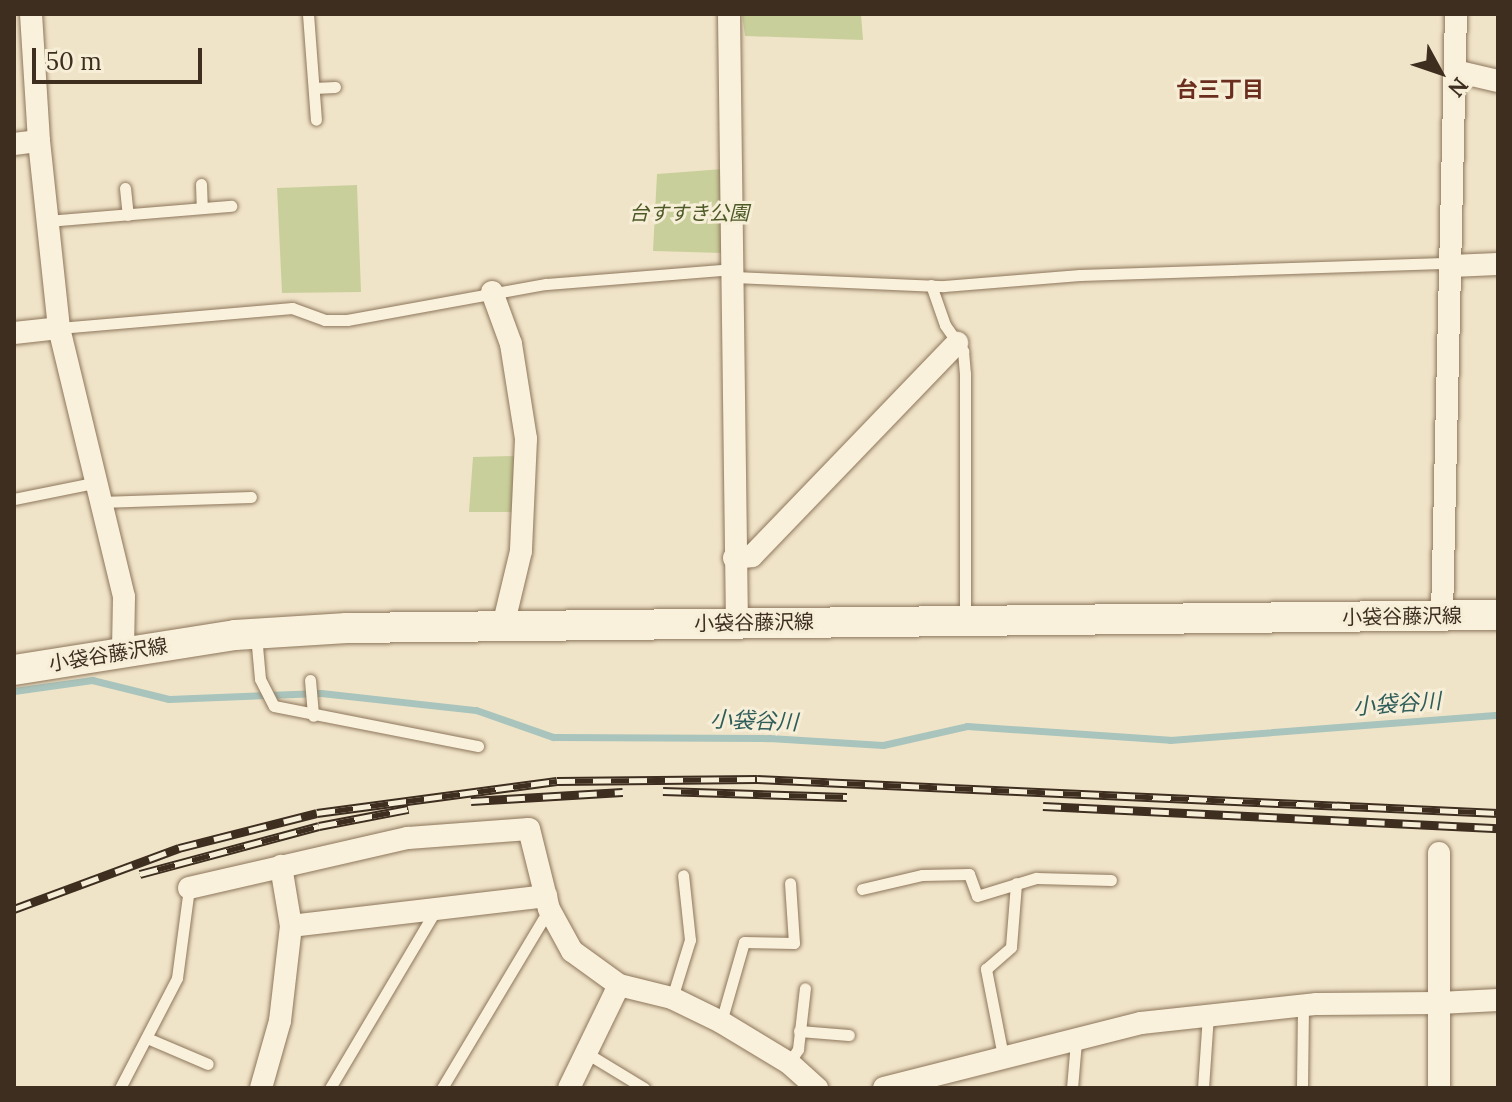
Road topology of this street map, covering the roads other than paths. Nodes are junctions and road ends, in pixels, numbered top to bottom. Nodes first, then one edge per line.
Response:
1 (308, 14) edge
2 (729, 14) edge
3 (1456, 14) edge
4 (25, 18) edge
5 (1455, 71) junction
6 (1498, 81) edge
7 (335, 87) dead end
8 (314, 88) junction
9 (316, 120) dead end
10 (39, 141) junction
11 (14, 144) edge
12 (201, 184) dead end
13 (125, 188) dead end
14 (231, 206) dead end
15 (202, 208) junction
16 (128, 215) junction
17 (47, 221) junction
18 (1498, 264) edge
19 (1451, 265) junction
20 (734, 273) junction
21 (931, 285) junction
22 (492, 292) junction
23 (59, 328) junction
24 (14, 333) edge
25 (957, 343) junction
26 (96, 492) junction
27 (251, 497) dead end
28 (14, 499) edge
29 (734, 558) junction
30 (1442, 615) junction
31 (1498, 615) edge
32 (965, 620) junction
33 (737, 623) junction
34 (503, 626) junction
35 (256, 634) junction
36 (123, 650) junction
37 (14, 670) edge
38 (310, 680) dead end
39 (313, 716) junction
40 (478, 746) dead end
41 (1439, 853) dead end
42 (281, 866) junction
43 (683, 875) dead end
44 (1111, 880) dead end
45 (790, 883) dead end
46 (1016, 883) junction
47 (189, 888) joint
48 (862, 889) dead end
49 (547, 902) junction
50 (435, 911) junction
51 (291, 926) junction
52 (619, 985) junction
53 (805, 988) dead end
54 (672, 998) junction
55 (1498, 1000) edge
56 (1439, 1003) junction
57 (1303, 1006) junction
58 (1208, 1015) junction
59 (721, 1022) junction
60 (799, 1031) junction
61 (849, 1035) dead end
62 (147, 1038) junction
63 (1076, 1041) junction
64 (588, 1054) junction
65 (1003, 1056) junction
66 (789, 1063) junction
67 (208, 1064) dead end
68 (120, 1088) edge
69 (261, 1088) edge
70 (330, 1088) edge
71 (442, 1088) edge
72 (569, 1088) edge
73 (644, 1088) edge
74 (817, 1088) edge
75 (884, 1088) edge
76 (1072, 1088) edge
77 (1203, 1088) edge
78 (1302, 1088) edge
79 (1439, 1088) edge

1 - 8 lane
2 - 20 street
3 - 5 street
4 - 10 street
5 - 6 street
5 - 19 street
7 - 8 lane
8 - 9 lane
10 - 11 street
10 - 17 street
12 - 15 lane
13 - 16 lane
14 - 15 lane
15 - 16 lane
16 - 17 lane
17 - 23 street
18 - 19 street
19 - 21 lane
19 - 30 street
20 - 21 lane
20 - 22 lane
20 - 29 street
21 - 25 lane
22 - 23 lane
22 - 34 street
23 - 24 street
23 - 26 street
25 - 29 street
25 - 32 lane
26 - 27 lane
26 - 28 lane
26 - 36 street
29 - 33 street
30 - 31 main road, 小袋谷藤沢線
30 - 32 main road, 小袋谷藤沢線
32 - 33 main road, 小袋谷藤沢線
33 - 34 main road, 小袋谷藤沢線
34 - 35 main road, 小袋谷藤沢線
35 - 36 main road, 小袋谷藤沢線
35 - 39 lane
36 - 37 main road, 小袋谷藤沢線
38 - 39 lane
39 - 40 lane
41 - 56 street
42 - 47 street
42 - 49 street
42 - 51 street
43 - 54 lane
44 - 46 lane
45 - 59 lane
46 - 48 lane
46 - 65 lane
47 - 62 lane
49 - 50 street
49 - 52 street
49 - 71 lane
50 - 51 street
50 - 70 lane
51 - 69 street
52 - 54 street
52 - 64 street
53 - 60 lane
54 - 59 street
55 - 56 street
56 - 57 street
56 - 79 street
57 - 58 street
57 - 78 lane
58 - 63 street
58 - 77 lane
59 - 66 street
60 - 61 lane
60 - 66 lane
62 - 67 lane
62 - 68 lane
63 - 65 street
63 - 76 lane
64 - 72 street
64 - 73 lane
65 - 75 street
66 - 74 street

